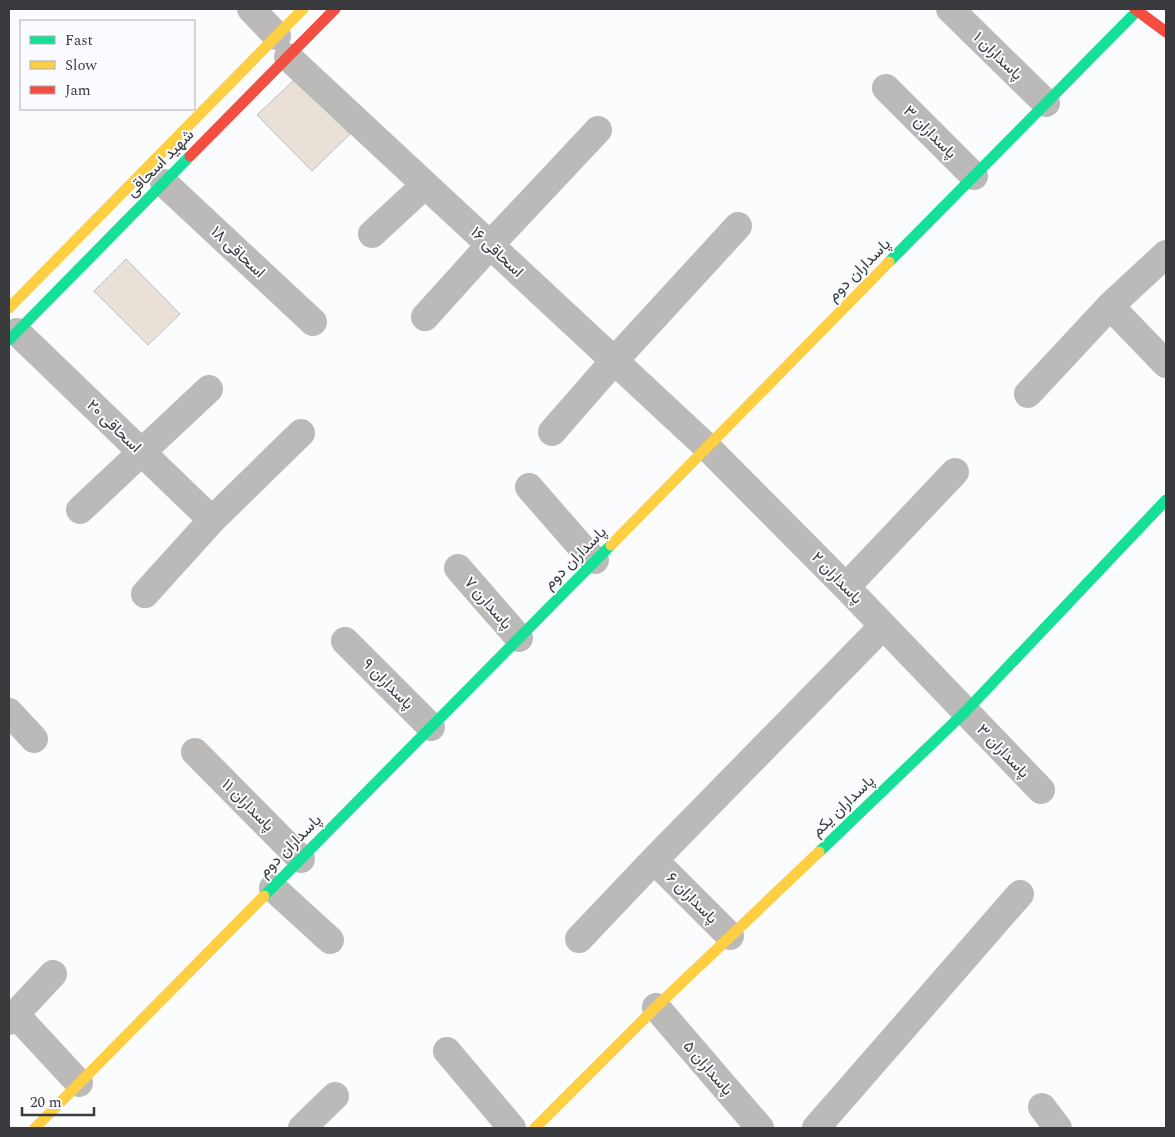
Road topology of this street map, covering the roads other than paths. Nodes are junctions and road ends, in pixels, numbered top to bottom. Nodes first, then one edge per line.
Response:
1 (251, 9) edge
2 (304, 9) edge
3 (335, 9) edge
4 (950, 9) edge
5 (1137, 9) edge
6 (1166, 32) edge
7 (282, 46) junction
8 (886, 88) dead end
9 (1046, 103) junction
10 (598, 130) dead end
11 (974, 176) junction
12 (164, 183) junction
13 (425, 185) junction
14 (738, 226) dead end
15 (372, 234) dead end
16 (490, 245) junction
17 (1166, 254) edge
18 (1110, 306) junction
19 (425, 317) dead end
20 (313, 322) dead end
21 (12, 327) edge
22 (614, 361) junction
23 (1166, 364) edge
24 (209, 389) dead end
25 (1028, 394) dead end
26 (301, 432) dead end
27 (552, 432) dead end
28 (707, 447) junction
29 (142, 452) junction
30 (955, 472) dead end
31 (529, 487) dead end
32 (1166, 500) edge
33 (80, 510) dead end
34 (212, 520) junction
35 (595, 560) junction
36 (458, 568) dead end
37 (846, 587) junction
38 (145, 594) dead end
39 (883, 626) junction
40 (519, 638) junction
41 (345, 641) dead end
42 (9, 712) edge
43 (965, 712) junction
44 (431, 727) junction
45 (34, 739) dead end
46 (195, 752) dead end
47 (1041, 790) dead end
48 (301, 859) junction
49 (654, 860) junction
50 (272, 888) junction
51 (1020, 894) dead end
52 (730, 936) junction
53 (579, 939) dead end
54 (330, 940) dead end
55 (52, 974) dead end
56 (656, 1007) junction
57 (12, 1017) edge
58 (447, 1051) dead end
59 (79, 1084) junction
60 (335, 1096) dead end
61 (35, 1128) edge
62 (302, 1128) edge
63 (512, 1128) edge
64 (535, 1128) edge
65 (760, 1128) edge
66 (816, 1128) edge

1 - 7 street, اسحاقی ۱۶
2 - 7 street, شهید اسحاقی
3 - 7 street, شهید اسحاقی
4 - 9 street, پاسداران ۱
5 - 6 street
5 - 9 street, پاسداران دوم
7 - 12 street, شهید اسحاقی
7 - 13 street, اسحاقی ۱۶
7 - 21 street, شهید اسحاقی
8 - 11 street, پاسداران ۳
9 - 11 street, پاسداران دوم
10 - 16 street
11 - 28 street, پاسداران دوم
12 - 20 street, اسحاقی ۱۸
12 - 21 street, شهید اسحاقی
13 - 15 street
13 - 16 street, اسحاقی ۱۶
14 - 22 street
16 - 19 street
16 - 22 street, اسحاقی ۱۶
17 - 18 street
18 - 23 street
18 - 25 street
21 - 29 street, اسحاقی ۲۰
22 - 27 street
22 - 28 street, اسحاقی ۱۶
24 - 29 street
26 - 34 street
28 - 35 street, پاسداران دوم
28 - 37 street, پاسداران ۲
29 - 33 street
29 - 34 street, اسحاقی ۲۰
30 - 37 street
31 - 35 street
32 - 43 street, پاسداران یکم
34 - 38 street
35 - 40 street, پاسداران دوم
36 - 40 street, پاسدارن ۷
37 - 39 street, پاسداران ۲
39 - 43 street, پاسداران ۲
39 - 49 street
40 - 44 street, پاسداران دوم
41 - 44 street, پاسداران ۹
42 - 45 street
43 - 47 street, پاسداران ۳
43 - 52 street, پاسداران یکم
44 - 48 street, پاسداران دوم
46 - 48 street, پاسداران ۱۱
48 - 50 street, پاسداران دوم
49 - 52 street, پاسداران ۶
49 - 53 street
50 - 54 street
50 - 59 street, پاسداران دوم
51 - 66 street
52 - 56 street, پاسداران یکم
55 - 57 street
56 - 64 street, پاسداران یکم
56 - 65 street, پاسداران ۵
57 - 59 street
58 - 63 street
59 - 61 street, پاسداران دوم
60 - 62 street

